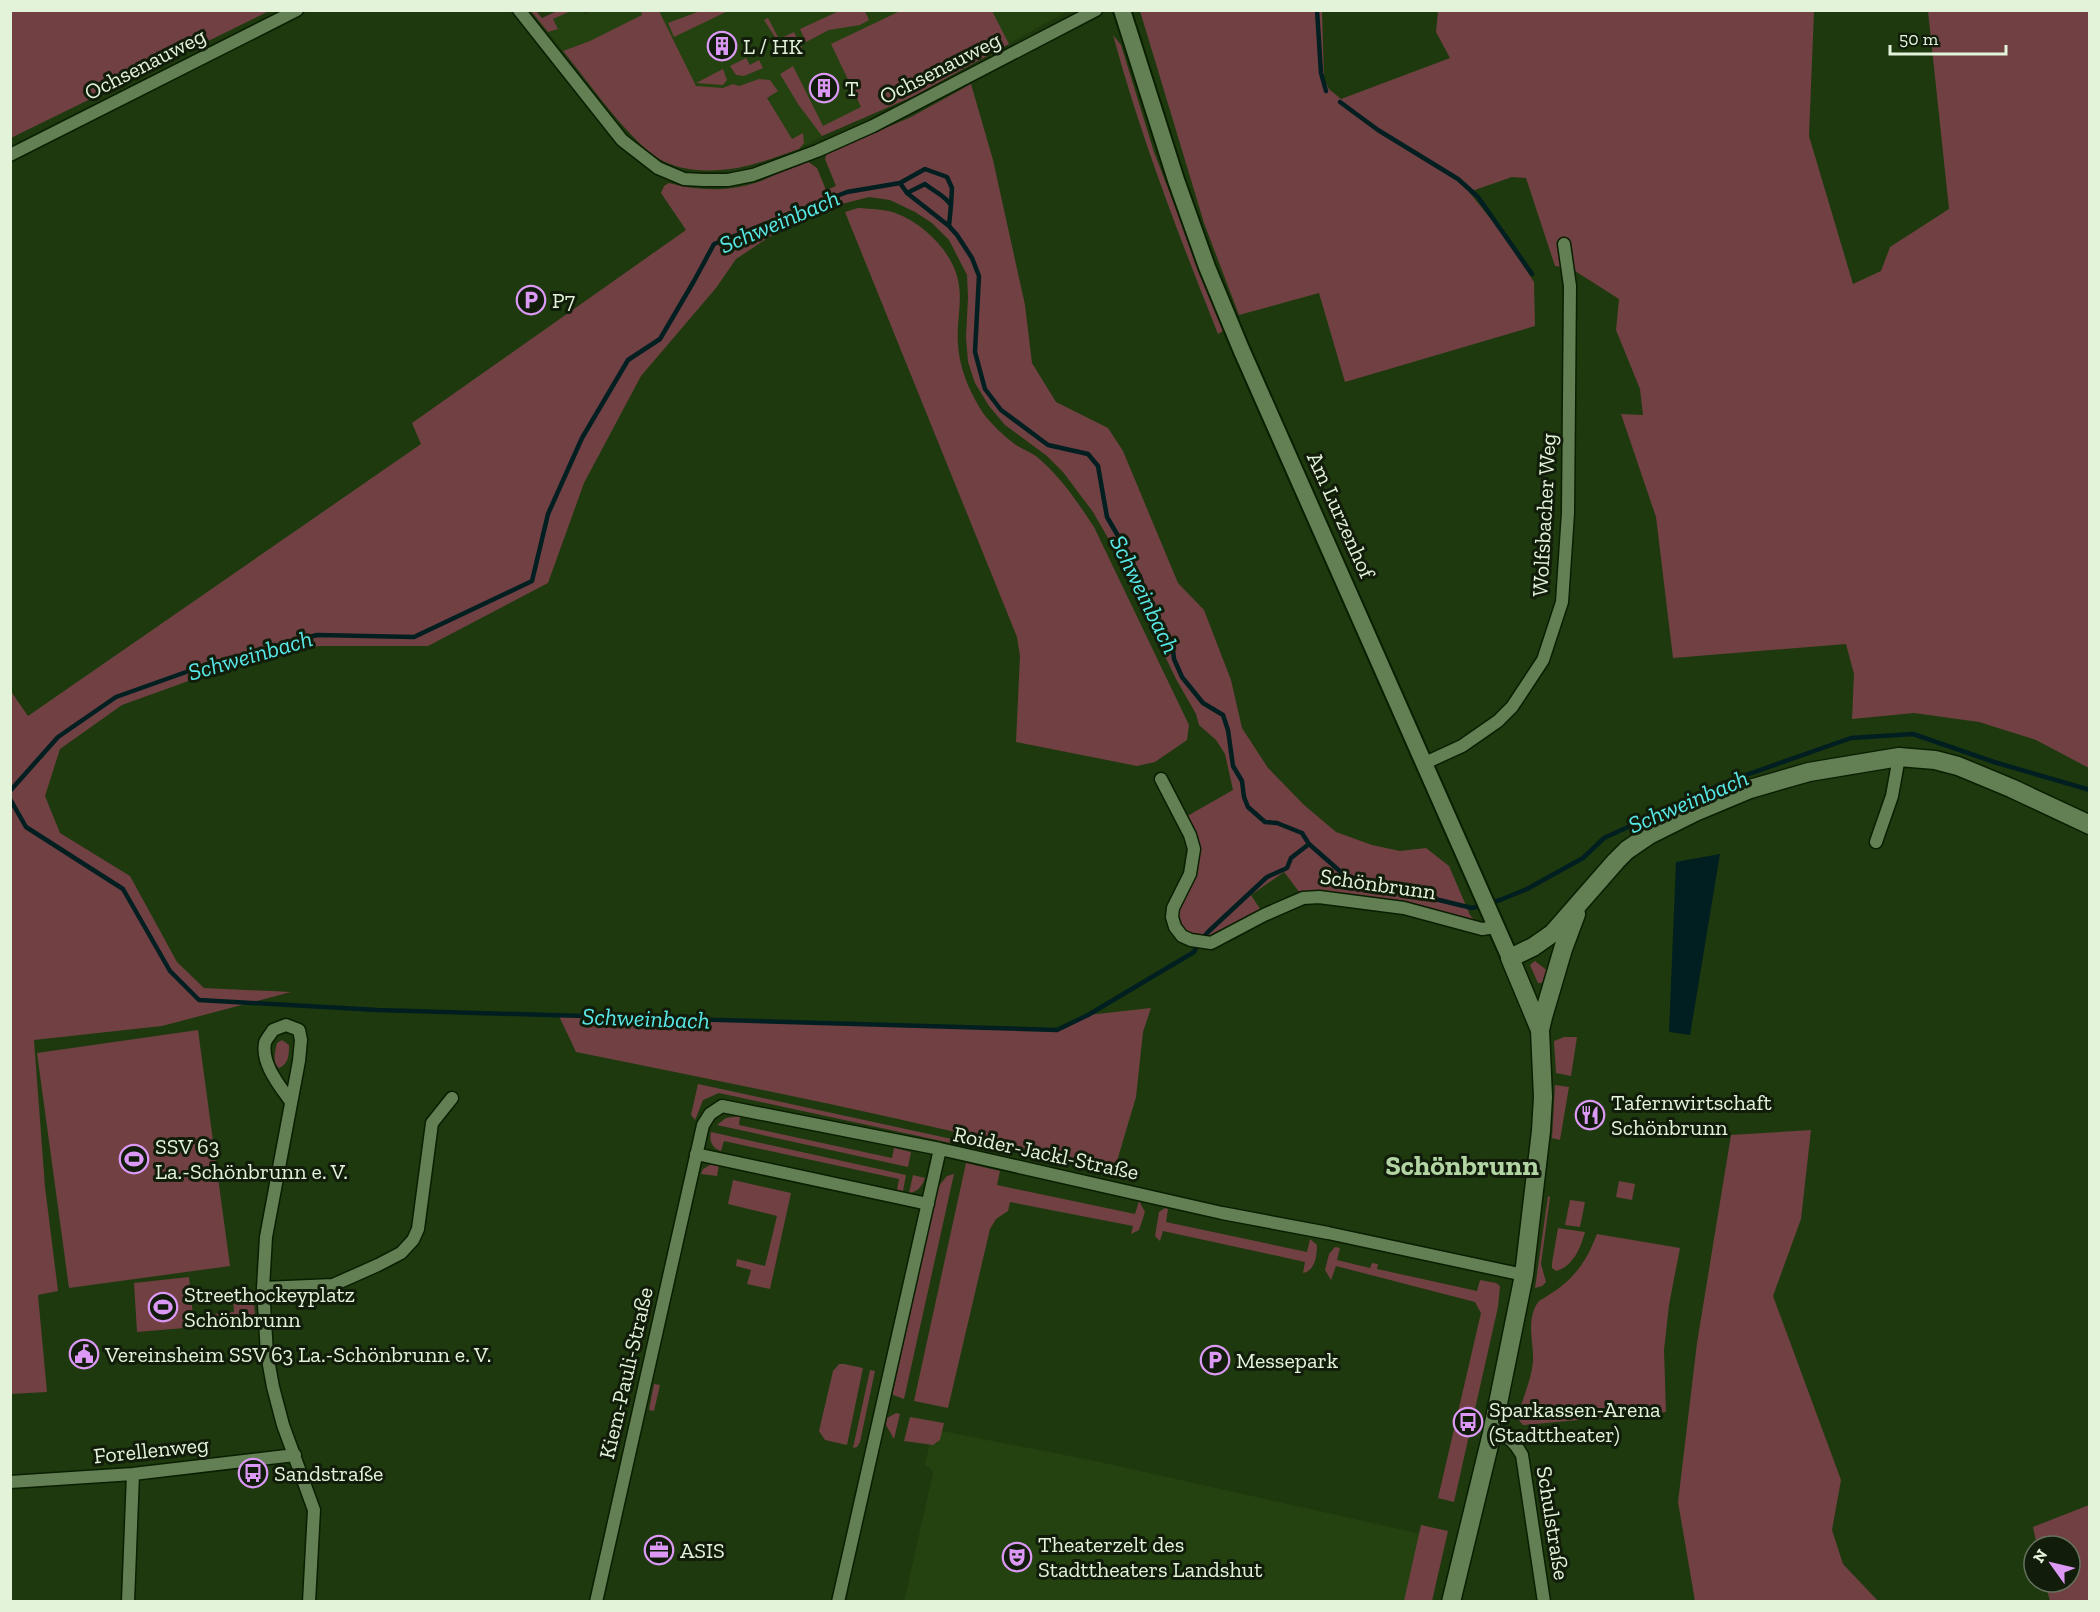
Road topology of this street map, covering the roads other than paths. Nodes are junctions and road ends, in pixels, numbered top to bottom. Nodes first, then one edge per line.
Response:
1 (297, 10) edge
2 (519, 10) edge
3 (1095, 10) edge
4 (1122, 10) edge
5 (10, 155) edge
6 (1564, 244) dead end
7 (1899, 757) junction
8 (1425, 763) junction
9 (1161, 779) dead end
10 (2090, 825) edge
11 (1876, 842) dead end
12 (1580, 904) junction
13 (1493, 920) junction
14 (1510, 957) junction
15 (1540, 1030) junction
16 (452, 1098) dead end
17 (291, 1102) junction
18 (940, 1149) junction
19 (696, 1154) junction
20 (928, 1204) junction
21 (1524, 1275) junction
22 (263, 1288) junction
23 (1492, 1433) junction
24 (295, 1455) junction
25 (134, 1474) junction
26 (10, 1482) edge
27 (128, 1602) edge
28 (309, 1602) edge
29 (596, 1602) edge
30 (838, 1602) edge
31 (1451, 1602) edge
32 (1544, 1602) edge

1 - 5 street, Ochsenauweg
2 - 3 street, Ochsenauweg
4 - 8 street, Am Lurzenhof
6 - 8 street, Wolfsbacher Weg
7 - 10 main road
7 - 11 street
7 - 12 main road
8 - 13 street, Am Lurzenhof
9 - 13 street, Schönbrunn
12 - 14 main road
12 - 15 main road
13 - 14 street, Am Lurzenhof
14 - 15 main road, Am Lurzenhof
15 - 21 main road
16 - 22 street
17 - 17 street
17 - 22 street
18 - 19 street, Kiem-Pauli-Straße
18 - 20 street, Roider-Jackl-Straße
18 - 21 street, Roider-Jackl-Straße
19 - 20 street
19 - 29 street, Kiem-Pauli-Straße
20 - 30 street, Roider-Jackl-Straße
21 - 23 main road
22 - 24 street
23 - 31 main road
23 - 32 street, Schulstraße
24 - 25 street, Forellenweg
24 - 28 street
25 - 26 street, Forellenweg
25 - 27 street

